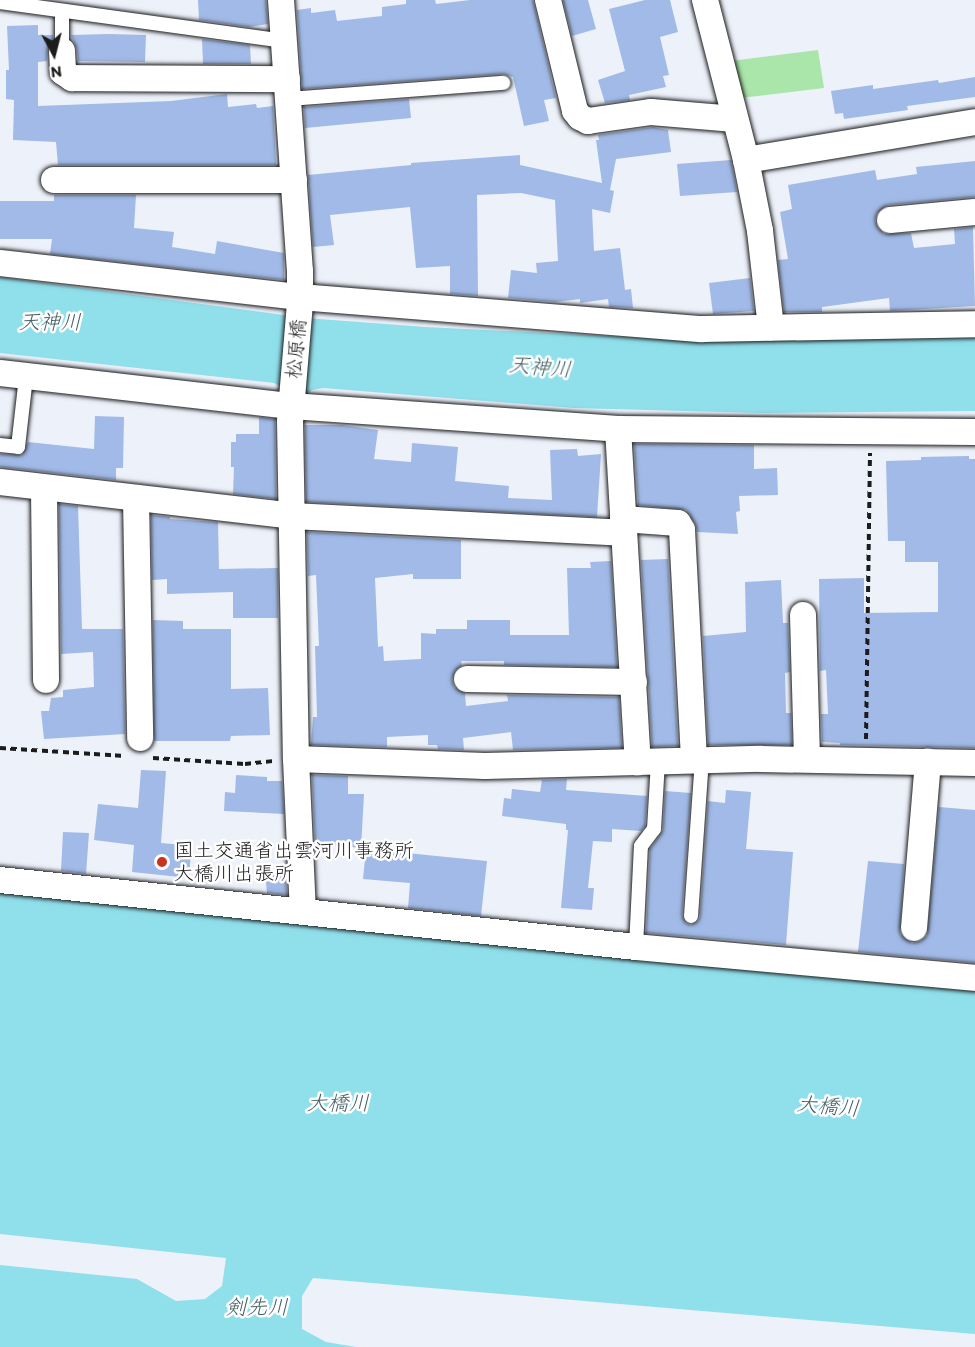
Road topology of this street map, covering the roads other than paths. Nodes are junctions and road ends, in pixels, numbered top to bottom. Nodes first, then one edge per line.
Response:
1 (281, 0) edge
2 (548, 0) edge
3 (705, 0) edge
4 (0, 2) edge
5 (62, 11) junction
6 (284, 41) junction
7 (62, 51) joint
8 (503, 83) dead end
9 (288, 89) junction
10 (735, 119) junction
11 (975, 122) edge
12 (746, 160) junction
13 (54, 180) dead end
14 (294, 180) junction
15 (975, 212) edge
16 (890, 220) dead end
17 (0, 263) edge
18 (300, 300) junction
19 (975, 324) edge
20 (771, 327) junction
21 (0, 373) edge
22 (26, 377) junction
23 (292, 400) junction
24 (618, 429) junction
25 (975, 432) edge
26 (0, 445) edge
27 (0, 482) edge
28 (44, 488) junction
29 (136, 498) junction
30 (292, 516) junction
31 (623, 526) junction
32 (803, 615) dead end
33 (467, 679) dead end
34 (46, 680) dead end
35 (634, 682) junction
36 (140, 738) dead end
37 (296, 759) junction
38 (807, 759) junction
39 (698, 760) junction
40 (648, 762) junction
41 (928, 762) junction
42 (975, 763) edge
43 (0, 880) edge
44 (303, 912) junction
45 (691, 916) dead end
46 (914, 928) dead end
47 (636, 947) junction
48 (975, 978) edge

1 - 6 street, 松原橋
2 - 10 street
3 - 10 street
4 - 5 lane
5 - 6 lane
5 - 7 lane
6 - 9 street, 松原橋
7 - 9 street
8 - 9 lane
9 - 14 street, 松原橋
10 - 12 street
11 - 12 street
12 - 20 street
13 - 14 street
14 - 18 street, 松原橋
15 - 16 street
17 - 18 street
18 - 20 street
18 - 23 street, 松原橋
19 - 20 street
21 - 22 street
22 - 23 street
22 - 26 lane
23 - 24 street
23 - 30 street, 松原橋
24 - 25 street
24 - 31 street
27 - 28 street
28 - 29 street
28 - 34 street
29 - 30 street
29 - 36 street
30 - 31 street
30 - 37 street, 松原橋
31 - 35 street
31 - 39 street
32 - 38 street
33 - 35 street
35 - 40 street
37 - 40 street
37 - 44 street, 松原橋
38 - 39 street
38 - 41 street
39 - 40 street
39 - 45 lane
40 - 47 lane
41 - 42 street
41 - 46 street
43 - 44 street
44 - 47 street
47 - 48 street

